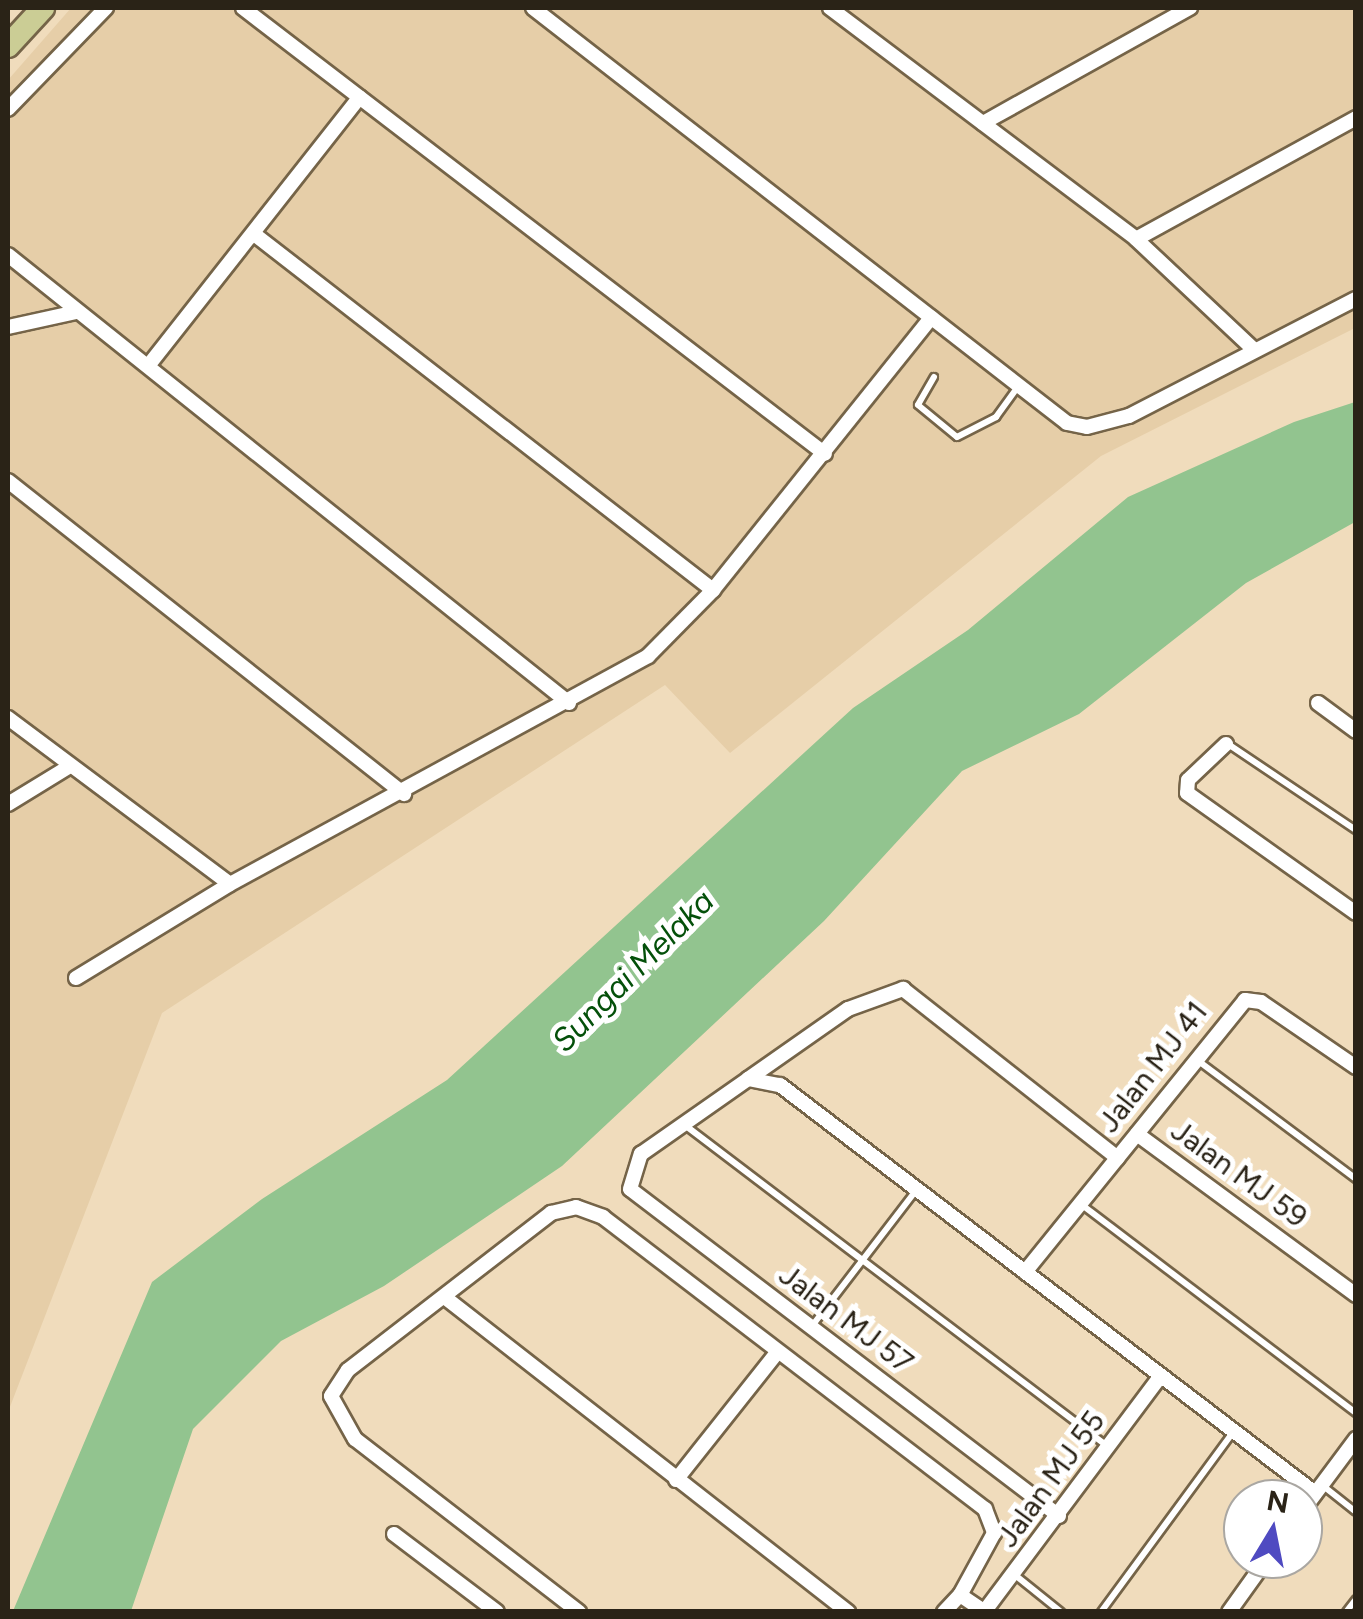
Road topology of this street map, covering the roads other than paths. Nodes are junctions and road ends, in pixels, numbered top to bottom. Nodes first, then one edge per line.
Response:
1 (42, 8) edge
2 (106, 8) edge
3 (243, 8) edge
4 (533, 8) edge
5 (830, 8) edge
6 (1190, 8) edge
7 (8, 46) edge
8 (360, 96) junction
9 (8, 109) edge
10 (1356, 118) edge
11 (983, 124) junction
12 (254, 234) junction
13 (1136, 239) junction
14 (8, 255) edge
15 (1356, 299) edge
16 (76, 312) junction
17 (932, 318) junction
18 (8, 326) edge
19 (1253, 349) junction
20 (148, 366) junction
21 (934, 378) dead end
22 (1019, 386) junction
23 (825, 454) junction
24 (8, 481) edge
25 (713, 590) junction
26 (569, 703) junction
27 (1318, 703) dead end
28 (8, 718) edge
29 (1356, 731) edge
30 (1226, 744) joint
31 (70, 766) junction
32 (404, 794) junction
33 (8, 804) edge
34 (1356, 830) edge
35 (230, 884) junction
36 (1356, 914) edge
37 (76, 978) dead end
38 (1195, 1059) junction
39 (1356, 1067) edge
40 (748, 1079) junction
41 (685, 1125) junction
42 (1137, 1134) junction
43 (1118, 1158) junction
44 (1356, 1180) edge
45 (917, 1188) junction
46 (1082, 1204) junction
47 (862, 1260) junction
48 (1025, 1272) junction
49 (1356, 1295) edge
50 (447, 1299) junction
51 (811, 1328) junction
52 (776, 1354) junction
53 (1160, 1377) junction
54 (1356, 1413) edge
55 (1233, 1432) junction
56 (1356, 1439) edge
57 (1107, 1446) junction
58 (1304, 1479) edge
59 (676, 1480) junction
60 (1323, 1484) edge
61 (1323, 1491) edge
62 (1356, 1512) edge
63 (1058, 1516) junction
64 (394, 1534) dead end
65 (1015, 1575) junction
66 (1252, 1579) edge
67 (960, 1595) junction
68 (1356, 1599) edge
69 (984, 1611) edge
70 (497, 1612) edge
71 (579, 1612) edge
72 (848, 1612) edge
73 (944, 1612) edge
74 (1061, 1612) edge
75 (1102, 1612) edge
76 (1228, 1612) edge
77 (1346, 1612) edge

1 - 7 main road
2 - 9 street
3 - 8 street
4 - 17 street
5 - 11 street
6 - 11 street
8 - 12 street
8 - 23 street
10 - 13 street
11 - 13 street
12 - 20 street
12 - 25 street
13 - 19 street
14 - 16 street
15 - 19 street
16 - 18 street
16 - 20 street
17 - 22 street
17 - 23 street
19 - 22 street
20 - 26 street
21 - 22 lane
23 - 25 street
24 - 32 street
25 - 26 street
26 - 32 street
27 - 29 street
28 - 31 street
30 - 34 lane
30 - 36 street
31 - 33 street
31 - 35 street
32 - 35 street
35 - 37 street
38 - 39 street, Jalan MJ 41
38 - 42 street, Jalan MJ 41
38 - 44 lane
40 - 41 street
40 - 43 street
40 - 45 street
41 - 47 lane
41 - 51 street, Jalan MJ 57
42 - 43 street, Jalan MJ 41
42 - 49 street, Jalan MJ 59
43 - 46 street, Jalan MJ 41
45 - 47 lane
45 - 48 street
46 - 48 street, Jalan MJ 41
46 - 54 lane
47 - 51 lane
47 - 57 lane
48 - 53 street
50 - 52 street
50 - 59 street
50 - 71 street
51 - 63 street, Jalan MJ 57
52 - 59 street
52 - 67 street
53 - 55 street
53 - 57 street, Jalan MJ 55
55 - 58 street
55 - 75 lane
56 - 60 street
57 - 63 street, Jalan MJ 55
59 - 72 street
61 - 62 lane
63 - 65 street, Jalan MJ 55
64 - 70 street
65 - 69 street, Jalan MJ 55
65 - 74 lane
66 - 76 street
67 - 69 street
67 - 73 street
68 - 77 lane

